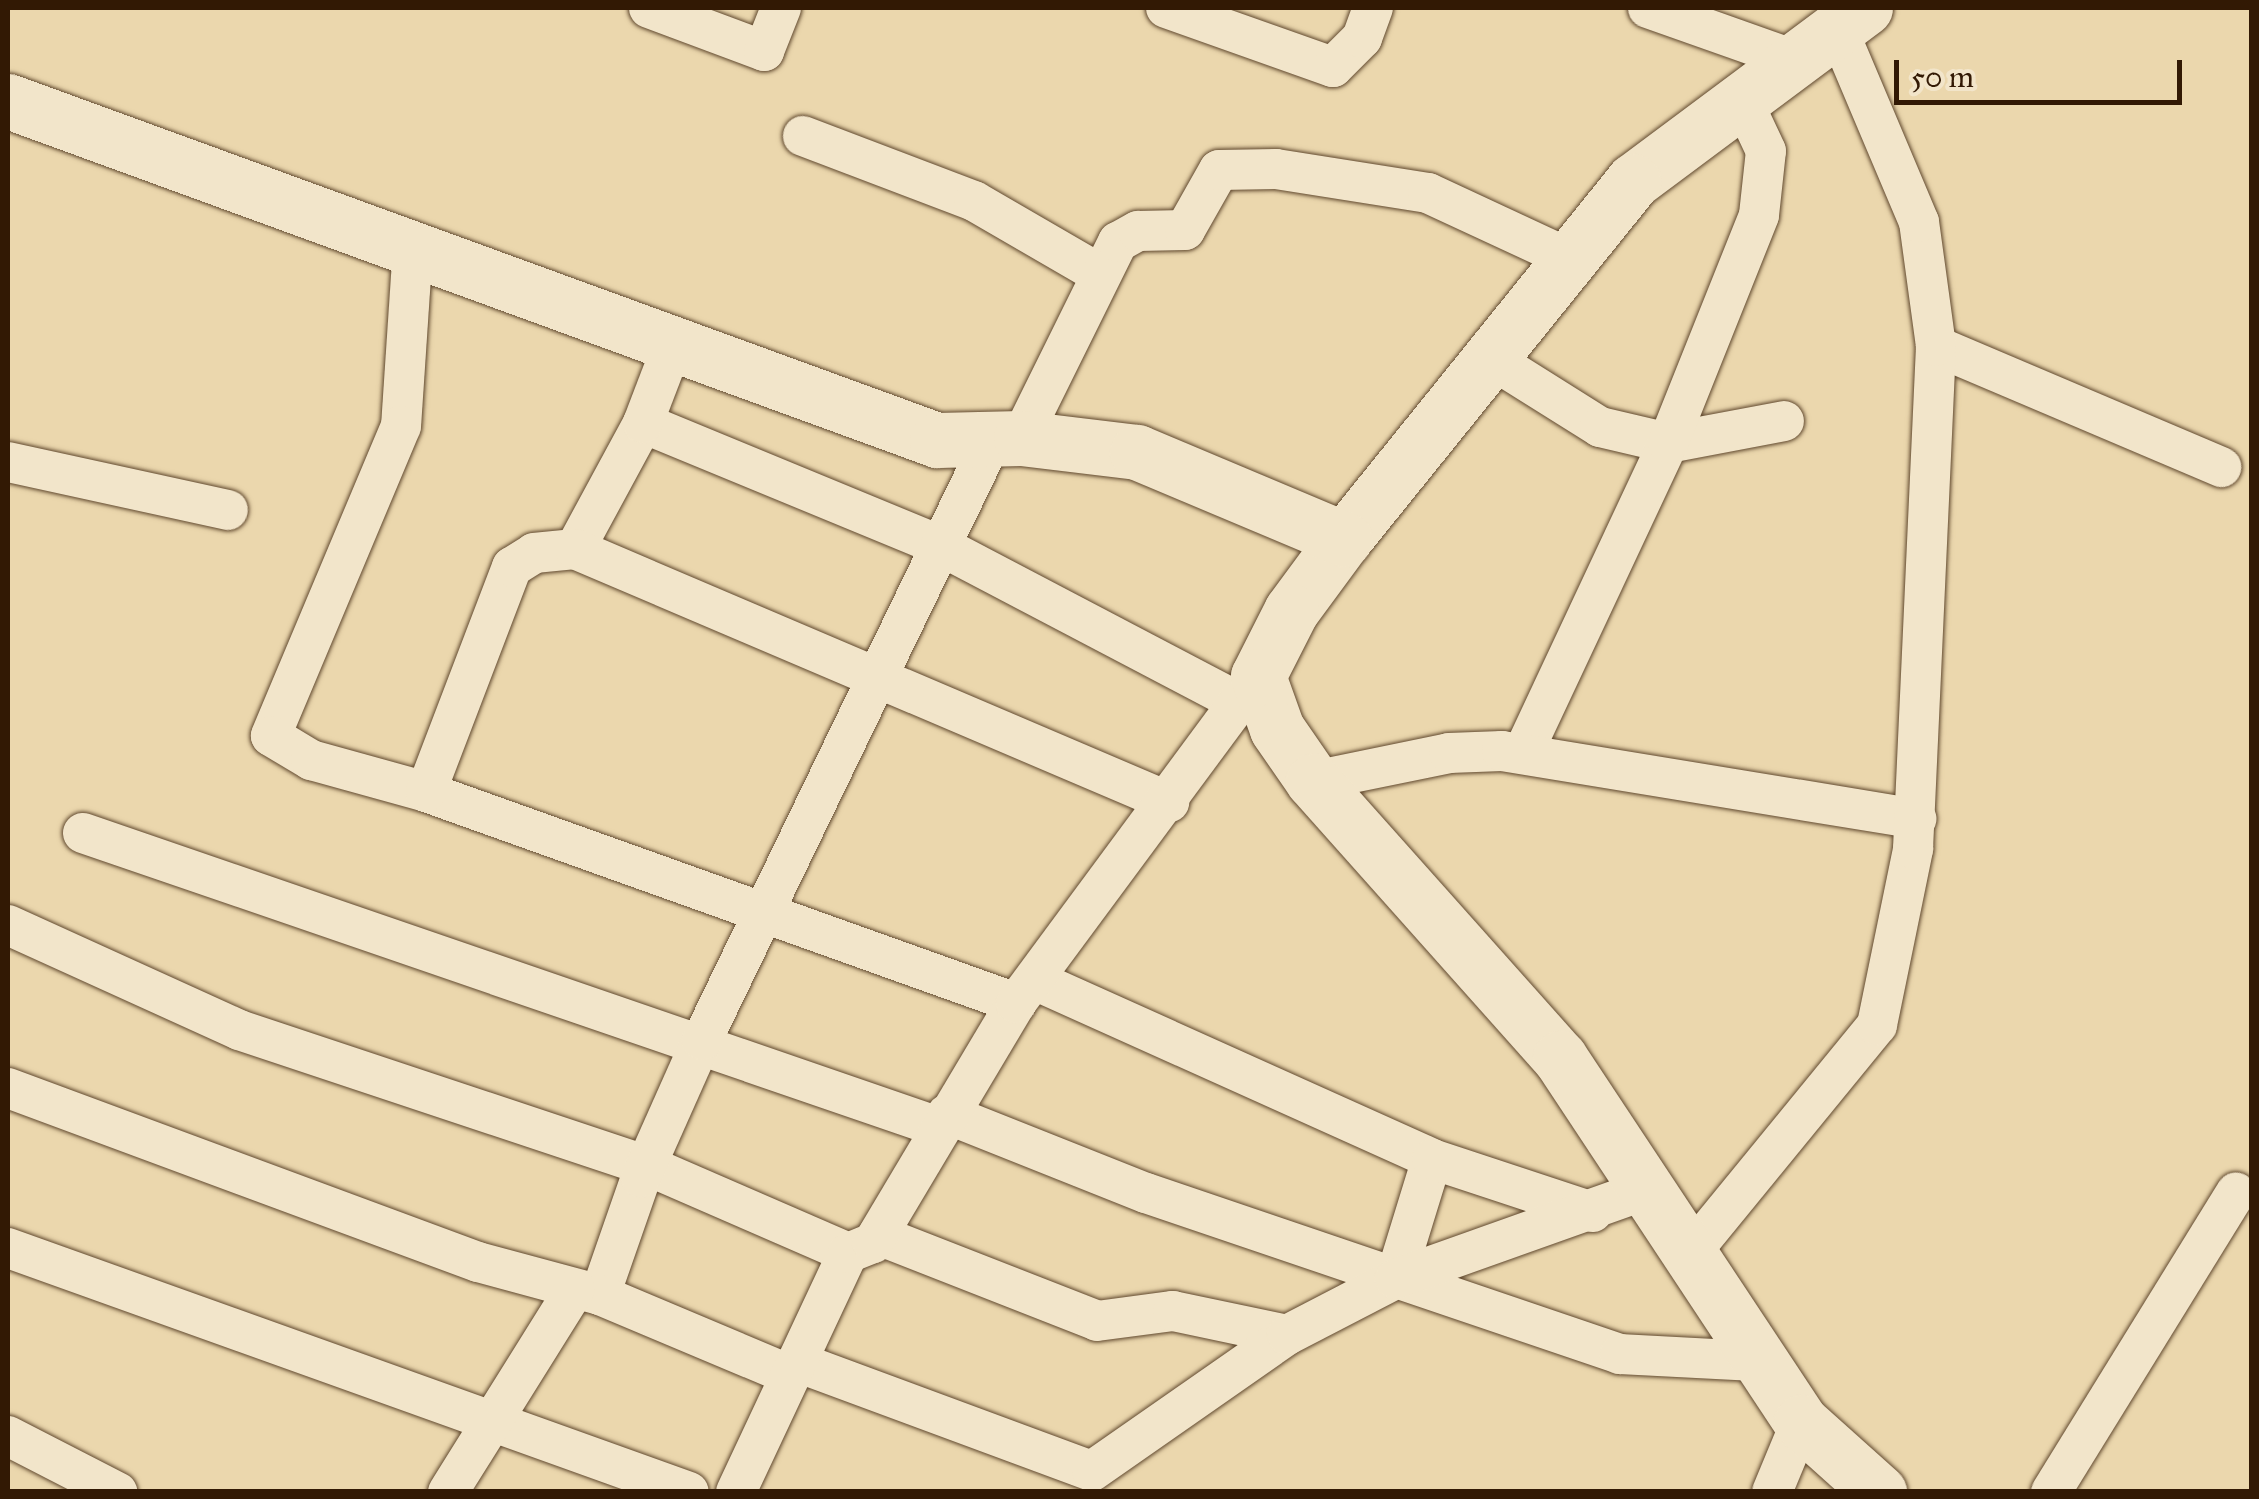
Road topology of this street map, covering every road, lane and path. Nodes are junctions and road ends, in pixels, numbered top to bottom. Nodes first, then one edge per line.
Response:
1 (649, 8) edge
2 (780, 8) edge
3 (1166, 8) edge
4 (1373, 8) edge
5 (1648, 8) edge
6 (1832, 32) edge
7 (1742, 100) junction
8 (20, 116) edge
9 (803, 136) dead end
10 (413, 246) junction
11 (1570, 259) junction
12 (1100, 274) junction
13 (674, 342) junction
14 (1936, 346) junction
15 (1490, 358) junction
16 (1784, 421) dead end
17 (643, 424) junction
18 (1006, 440) junction
19 (1668, 443) junction
20 (8, 462) edge
21 (2221, 467) dead end
22 (228, 510) dead end
23 (1344, 540) junction
24 (942, 546) junction
25 (575, 549) junction
26 (879, 676) junction
27 (1248, 689) junction
28 (1523, 754) junction
29 (1313, 781) junction
30 (426, 792) junction
31 (1169, 802) junction
32 (1916, 819) junction
33 (83, 833) dead end
34 (766, 916) junction
35 (8, 925) edge
36 (1027, 992) junction
37 (702, 1040) junction
38 (8, 1088) edge
39 (943, 1121) junction
40 (1432, 1159) junction
41 (646, 1164) junction
42 (1645, 1190) junction
43 (2236, 1192) dead end
44 (1592, 1212) junction
45 (863, 1244) junction
46 (8, 1248) edge
47 (1688, 1256) junction
48 (1394, 1279) junction
49 (587, 1292) junction
50 (1287, 1335) junction
51 (1756, 1361) junction
52 (794, 1369) junction
53 (491, 1420) junction
54 (1801, 1422) junction
55 (8, 1436) edge
56 (1067, 1482) edge
57 (117, 1492) edge
58 (448, 1492) edge
59 (689, 1492) edge
60 (736, 1492) edge
61 (1772, 1492) edge
62 (1879, 1492) edge
63 (2051, 1492) edge

1 - 2 street
3 - 4 street
5 - 6 street
6 - 7 street
6 - 14 street
7 - 11 street
7 - 19 street
8 - 10 street
9 - 12 street
10 - 13 street
10 - 30 street
11 - 12 street
11 - 15 street
12 - 18 street
13 - 17 street
13 - 18 street
14 - 21 street
14 - 32 street
15 - 19 street
15 - 23 street
16 - 19 street
17 - 24 street
17 - 25 street
18 - 23 street
18 - 24 street
19 - 28 street
20 - 22 street
23 - 27 street
24 - 26 street
24 - 27 street
25 - 26 street
25 - 30 street
26 - 31 street
26 - 34 street
27 - 29 street
27 - 31 street
28 - 29 street
28 - 32 street
29 - 42 street
30 - 34 street
31 - 36 street
32 - 47 street
33 - 37 street
34 - 36 street
34 - 37 street
35 - 41 street
36 - 39 street
36 - 40 street
37 - 39 street
37 - 41 street
38 - 49 street
39 - 45 street
39 - 48 street
40 - 44 street
40 - 48 street
41 - 45 street
41 - 49 street
42 - 44 street
42 - 47 street
43 - 63 street
44 - 48 street
45 - 50 street
45 - 52 street
46 - 53 street
47 - 51 street
48 - 50 street
48 - 51 street
49 - 52 street
49 - 53 street
50 - 56 street
51 - 54 street
52 - 56 street
52 - 60 street
53 - 58 street
53 - 59 street
54 - 61 street
54 - 62 street
55 - 57 street

